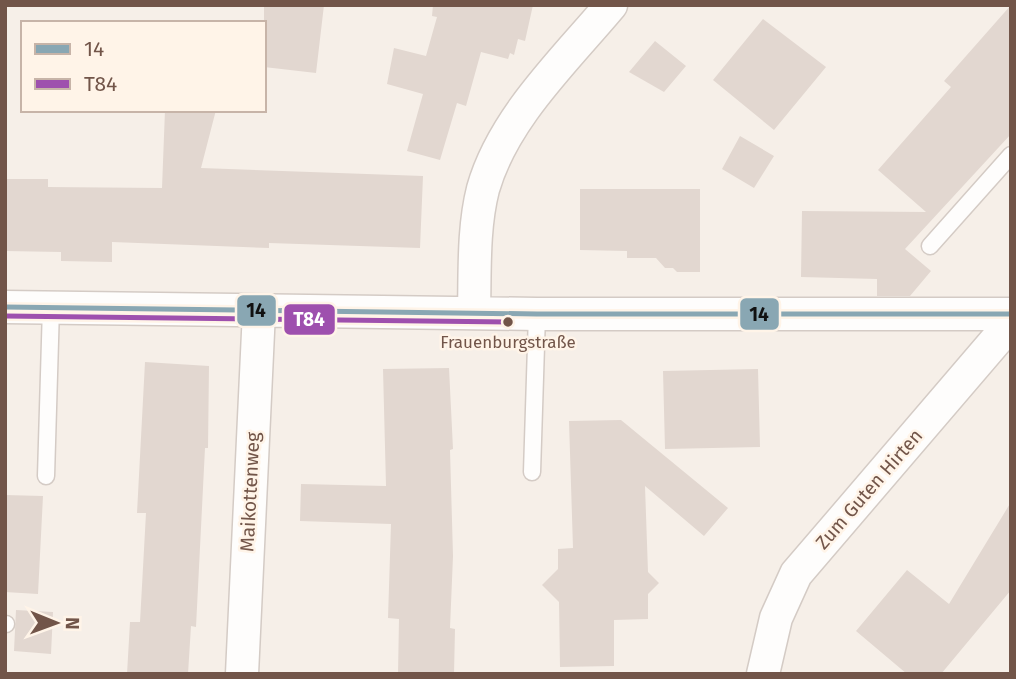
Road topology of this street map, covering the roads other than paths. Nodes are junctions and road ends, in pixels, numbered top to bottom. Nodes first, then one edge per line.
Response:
1 (611, 5) edge
2 (1011, 156) edge
3 (930, 246) dead end
4 (5, 307) edge
5 (51, 307) junction
6 (259, 311) junction
7 (474, 312) junction
8 (537, 314) junction
9 (1011, 314) edge
10 (1011, 323) edge
11 (532, 472) dead end
12 (46, 476) dead end
13 (242, 674) edge
14 (763, 674) edge

1 - 7 street
2 - 3 lane
4 - 5 street
5 - 6 street
5 - 12 lane
6 - 7 street
6 - 13 street, Maikottenweg
7 - 8 street
8 - 9 street
8 - 11 lane
10 - 14 street, Zum Guten Hirten

